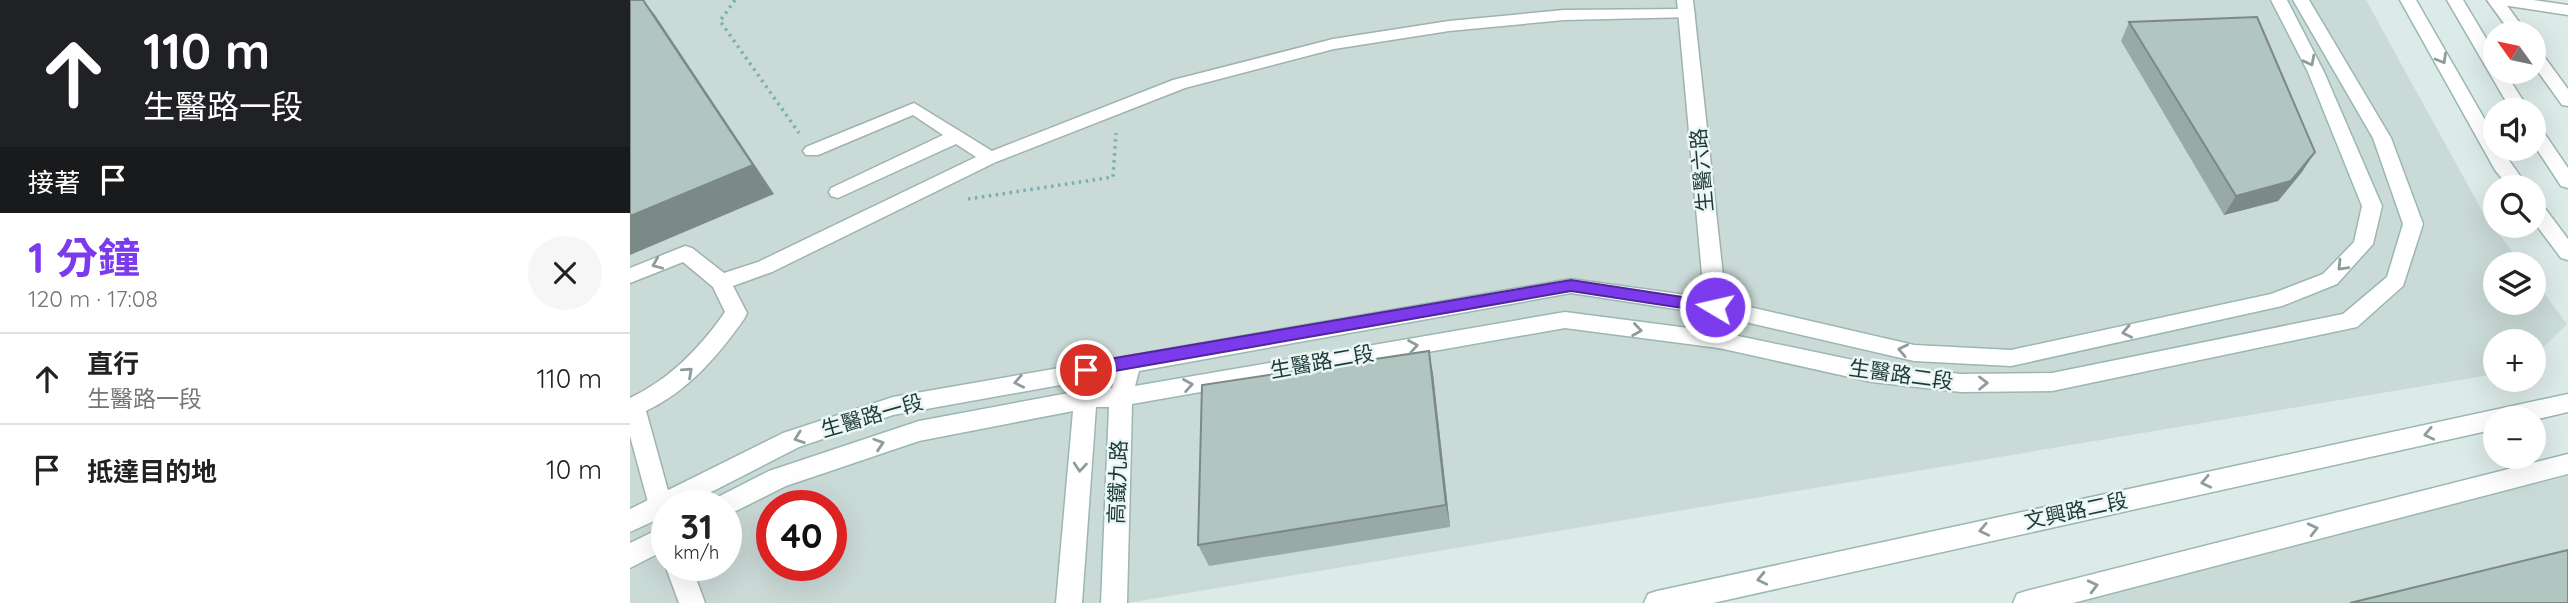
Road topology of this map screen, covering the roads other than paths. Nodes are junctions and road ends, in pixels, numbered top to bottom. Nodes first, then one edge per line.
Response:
1 (2279, 0) edge
2 (2301, 0) edge
3 (2408, 0) edge
4 (2455, 0) edge
5 (2495, 0) edge
6 (2502, 0) edge
7 (1686, 7) edge
8 (2568, 10) edge
9 (2510, 21) edge
10 (2483, 48) edge
11 (2546, 71) edge
12 (2568, 101) edge
13 (955, 138) junction
14 (2546, 149) edge
15 (812, 151) road end
16 (990, 158) junction
17 (2509, 175) edge
18 (2568, 182) edge
19 (838, 192) dead end
20 (2546, 224) edge
21 (2568, 253) edge
22 (630, 276) edge
23 (721, 282) junction
24 (1715, 307) junction
25 (1719, 340) junction
26 (1130, 362) junction
27 (1086, 370) junction
28 (1121, 397) junction
29 (1085, 398) junction
30 (2568, 403) edge
31 (632, 407) edge
32 (2546, 408) edge
33 (2483, 423) edge
34 (2568, 464) edge
35 (656, 490) edge
36 (690, 490) edge
37 (742, 497) edge
38 (651, 510) edge
39 (630, 521) edge
40 (651, 545) edge
41 (630, 556) edge
42 (684, 581) edge
43 (692, 603) edge
44 (1069, 603) edge
45 (1114, 603) edge
46 (1657, 603) edge
47 (2026, 603) edge

1 -> 24 street, 生醫路二段
25 -> 2 street, 生醫路二段
3 -> 17 street
4 - 10 street
5 - 9 street
6 - 8 street
7 - 16 street
7 - 24 street, 生醫六路
11 - 12 street
13 - 15 street
13 - 16 street
13 - 19 street
14 - 18 street
16 - 23 street
20 - 21 street
23 -> 22 street
31 -> 23 street
24 - 25 street, 生醫六路
24 - 26 street, 生醫路二段
28 -> 25 street, 生醫路二段
26 - 27 street, 生醫路一段
26 - 28 street, 高鐵九路
27 - 29 street, 高鐵九路
27 -> 36 street, 生醫路一段
28 - 29 street, 生醫路二段
28 - 45 street, 高鐵九路
37 -> 29 street, 生醫路一段
29 -> 44 street, 高鐵九路
30 - 32 street
31 - 35 street
33 -> 46 street, 文興路二段
47 -> 34 street
38 - 39 street, 生醫路一段
40 - 41 street
42 - 43 street

